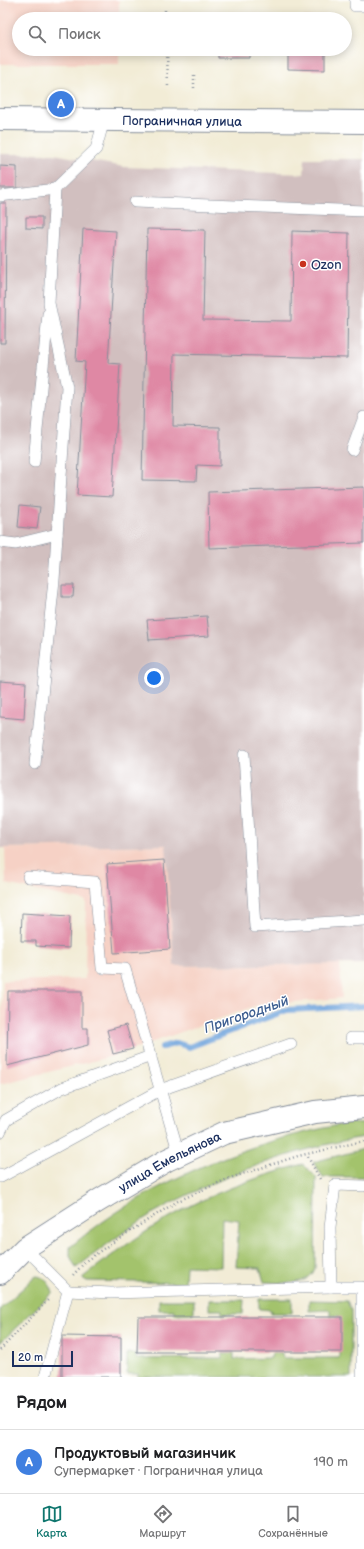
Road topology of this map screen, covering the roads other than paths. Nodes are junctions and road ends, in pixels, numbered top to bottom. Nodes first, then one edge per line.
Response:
1 (355, 0) edge
2 (364, 6) edge
3 (0, 119) edge
4 (104, 120) junction
5 (364, 122) edge
6 (55, 189) junction
7 (0, 196) edge
8 (135, 202) dead end
9 (364, 211) edge
10 (50, 303) junction
11 (364, 417) edge
12 (352, 450) dead end
13 (34, 462) dead end
14 (57, 534) junction
15 (0, 542) edge
16 (244, 755) dead end
17 (34, 764) dead end
18 (28, 877) dead end
19 (364, 920) edge
20 (351, 1038) dead end
21 (364, 1038) edge
22 (291, 1044) dead end
23 (151, 1056) junction
24 (160, 1090) junction
25 (364, 1107) edge
26 (0, 1132) edge
27 (179, 1154) junction
28 (0, 1174) edge
29 (364, 1186) edge
30 (25, 1248) junction
31 (0, 1273) edge
32 (331, 1287) junction
33 (66, 1288) junction
34 (45, 1377) edge
35 (362, 1377) edge

1 - 2 lane
3 - 4 main road, Пограничная улица
4 - 5 main road, Пограничная улица
4 - 6 lane
6 - 7 lane
6 - 10 lane
8 - 9 lane
10 - 13 lane
10 - 14 lane
11 - 12 lane
14 - 15 lane
14 - 17 lane
16 - 19 lane
18 - 23 lane
20 - 21 lane
22 - 24 lane
23 - 24 lane
23 - 26 lane
24 - 27 lane
24 - 28 lane
25 - 27 main road, улица Емельянова
27 - 30 main road, улица Емельянова
29 - 32 lane
30 - 31 main road, улица Емельянова
30 - 33 lane
32 - 33 lane
32 - 35 lane
33 - 34 lane

